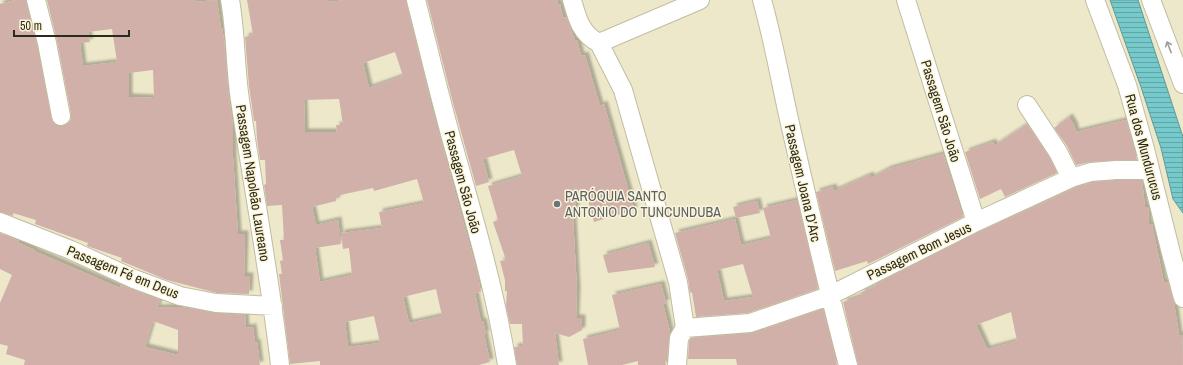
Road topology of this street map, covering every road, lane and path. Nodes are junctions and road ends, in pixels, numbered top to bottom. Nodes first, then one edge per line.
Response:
1 (36, 0) edge
2 (230, 0) edge
3 (416, 0) edge
4 (572, 0) edge
5 (700, 0) edge
6 (762, 0) edge
7 (906, 0) edge
8 (1095, 0) edge
9 (1151, 0) edge
10 (599, 43) junction
11 (1183, 84) edge
12 (1027, 105) dead end
13 (61, 116) dead end
14 (1150, 170) junction
15 (1071, 178) junction
16 (0, 222) edge
17 (976, 222) junction
18 (829, 296) junction
19 (1183, 298) edge
20 (273, 306) junction
21 (684, 328) junction
22 (280, 365) edge
23 (507, 365) edge
24 (677, 365) edge
25 (848, 365) edge

1 - 13 street
2 - 20 street, Passagem Napoleão Laureano
3 - 23 street, Passagem São João
4 - 10 street
5 - 10 street
6 - 18 street, Passagem Joana D’Arc
7 - 17 street, Passagem São João
8 - 14 street, Rua dos Mundurucus
11 -> 9 street
10 - 21 street
12 - 15 street
14 - 15 street, Passagem Bom Jesus
14 - 19 street, Rua dos Mundurucus
15 - 17 street, Passagem Bom Jesus
16 - 20 street, Passagem Fé em Deus
17 - 18 street, Passagem Bom Jesus
18 - 21 street, Passagem Bom Jesus
18 - 25 street, Passagem Joana D’Arc
20 - 22 street, Passagem Napoleão Laureano
21 - 24 street

